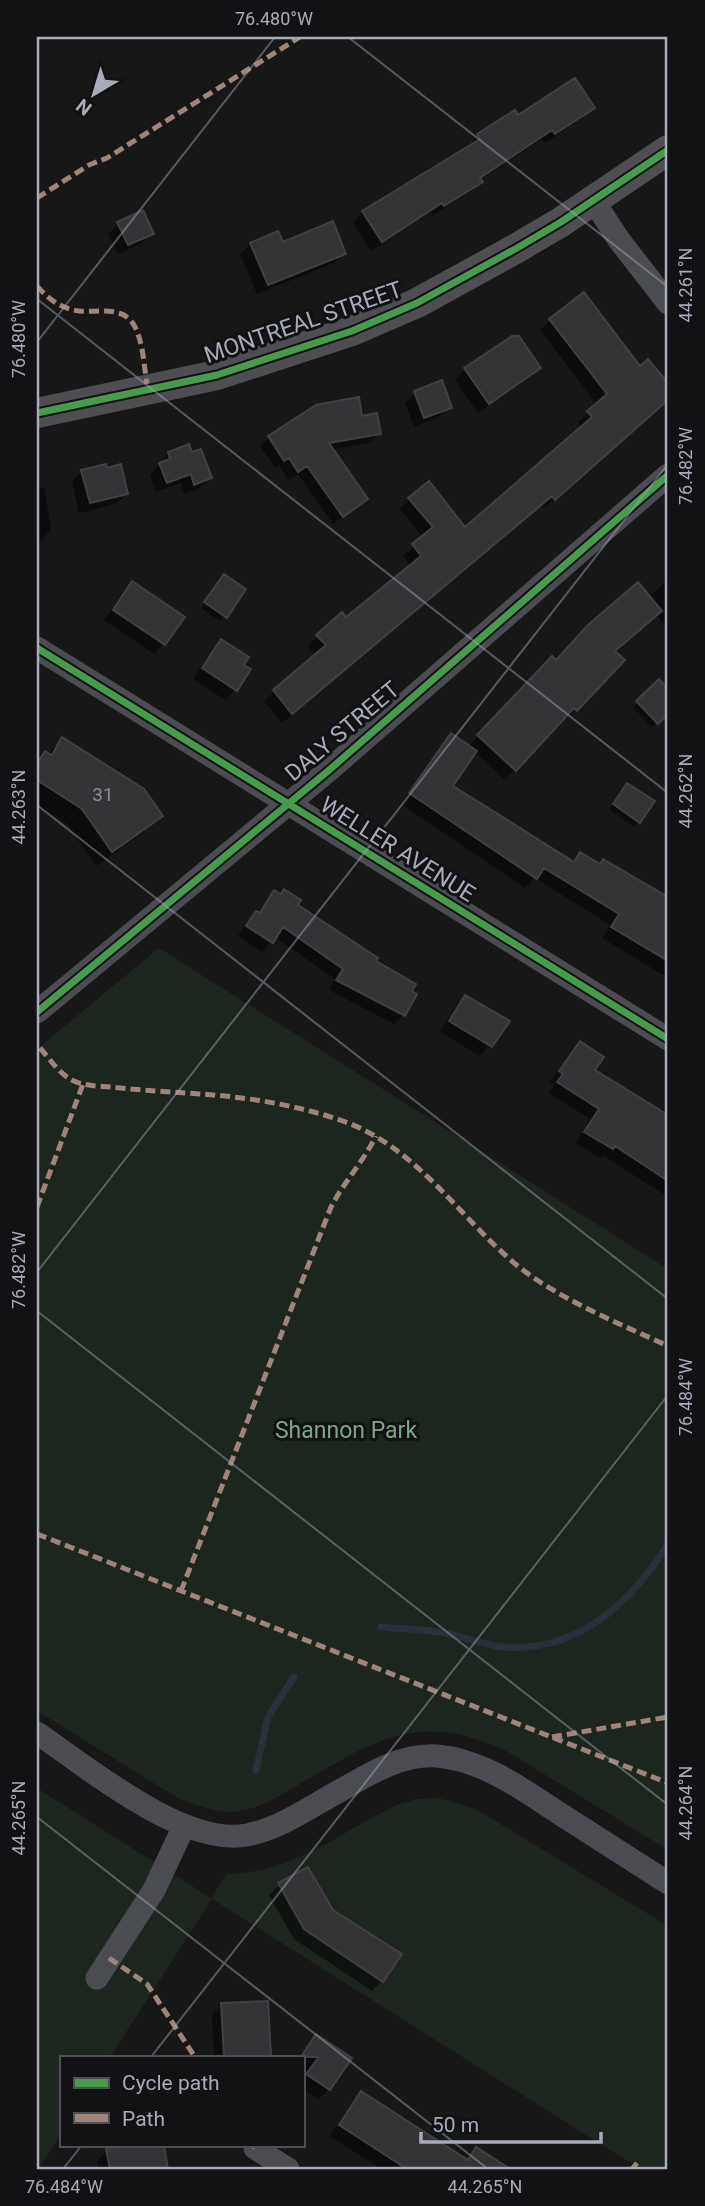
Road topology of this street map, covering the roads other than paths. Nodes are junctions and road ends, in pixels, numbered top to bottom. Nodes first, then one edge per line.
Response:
1 (668, 150) edge
2 (593, 200) junction
3 (668, 303) edge
4 (37, 413) edge
5 (668, 475) edge
6 (37, 648) edge
7 (287, 803) junction
8 (37, 1012) edge
9 (668, 1039) edge
10 (37, 1733) edge
11 (184, 1826) junction
12 (668, 1883) edge
13 (97, 1978) dead end
14 (255, 2148) dead end
15 (288, 2169) edge

1 - 2 main road, MONTREAL STREET
2 - 3 street
2 - 4 main road, MONTREAL STREET
5 - 7 street, DALY STREET
6 - 7 street, WELLER AVENUE
7 - 8 street, DALY STREET
7 - 9 street, WELLER AVENUE
10 - 11 street
11 - 12 street
11 - 13 street
14 - 15 street

